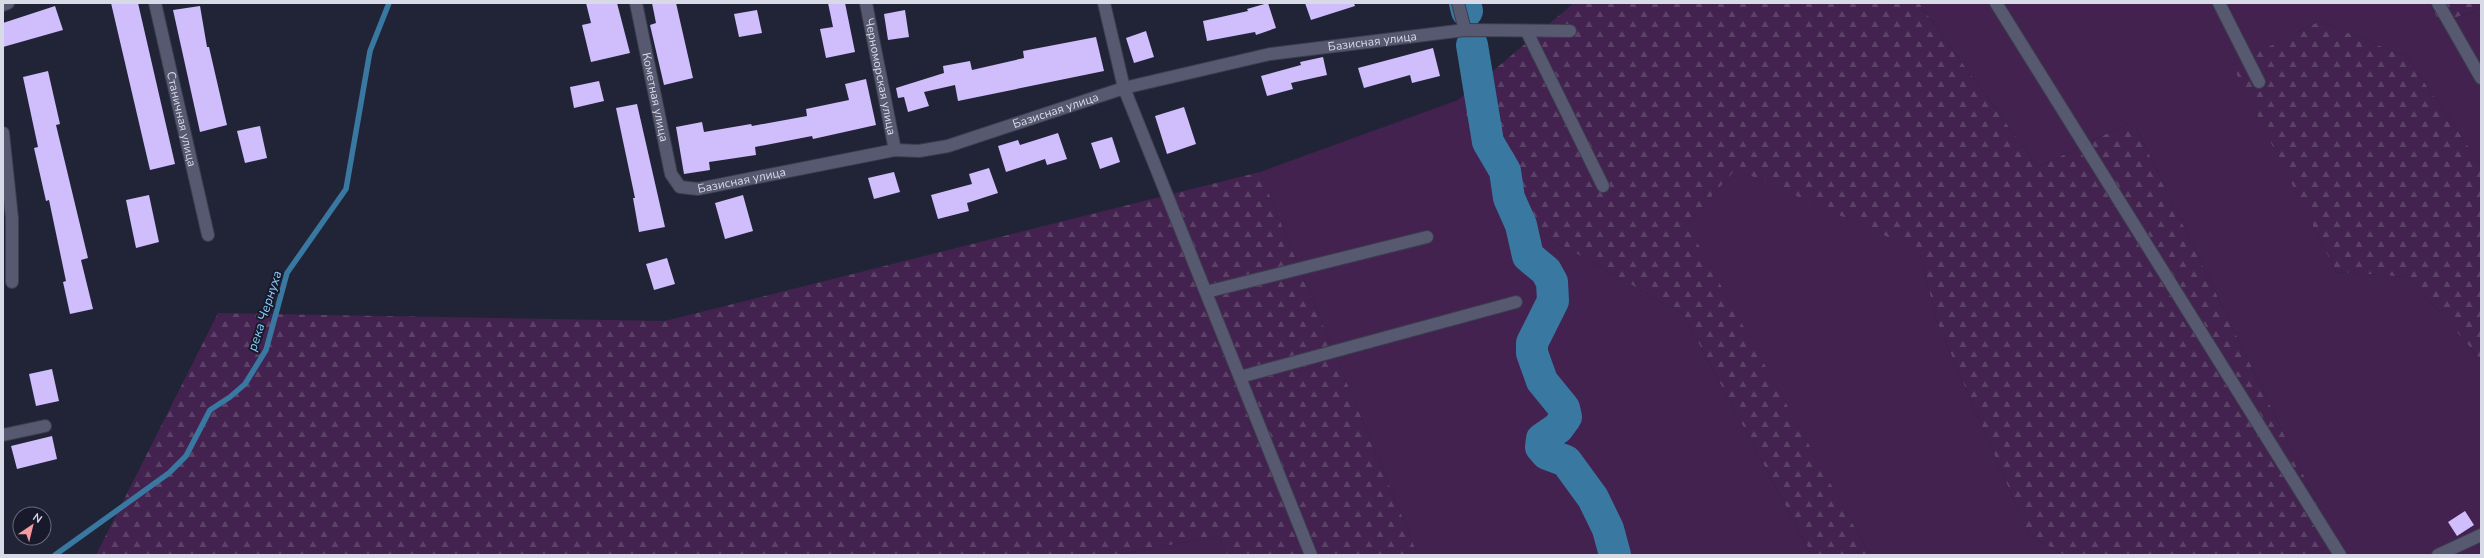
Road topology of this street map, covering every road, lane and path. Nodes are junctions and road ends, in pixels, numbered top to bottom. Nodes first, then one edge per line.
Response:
1 (8, 3) edge
2 (155, 3) edge
3 (636, 3) edge
4 (866, 3) edge
5 (1104, 3) edge
6 (1458, 3) edge
7 (1996, 3) edge
8 (2219, 3) edge
9 (2438, 3) edge
10 (3, 5) edge
11 (1465, 30) junction
12 (1570, 31) dead end
13 (1527, 32) junction
14 (2481, 78) edge
15 (2259, 82) dead end
16 (1124, 88) junction
17 (3, 133) edge
18 (895, 150) junction
19 (1603, 186) dead end
20 (680, 187) joint
21 (208, 235) dead end
22 (1427, 236) dead end
23 (12, 282) dead end
24 (1206, 292) junction
25 (1516, 302) dead end
26 (1240, 377) junction
27 (45, 426) dead end
28 (3, 435) edge
29 (2481, 535) edge
30 (1311, 555) edge
31 (2340, 555) edge
32 (2438, 555) edge

1 - 10 street
2 - 21 street, Станичная улица
3 - 20 street, Кометная улица
4 - 18 street, Черноморская улица
5 - 16 street
6 - 11 street
7 - 31 street
8 - 15 street
9 - 14 street
11 - 13 street, Базисная улица
11 - 16 street, Базисная улица
12 - 13 street, Базисная улица
13 - 19 street
16 - 18 street, Базисная улица
16 - 24 street
17 - 23 street
18 - 20 street, Базисная улица
22 - 24 street
24 - 26 street
25 - 26 street
26 - 30 street
27 - 28 street
29 - 32 street

